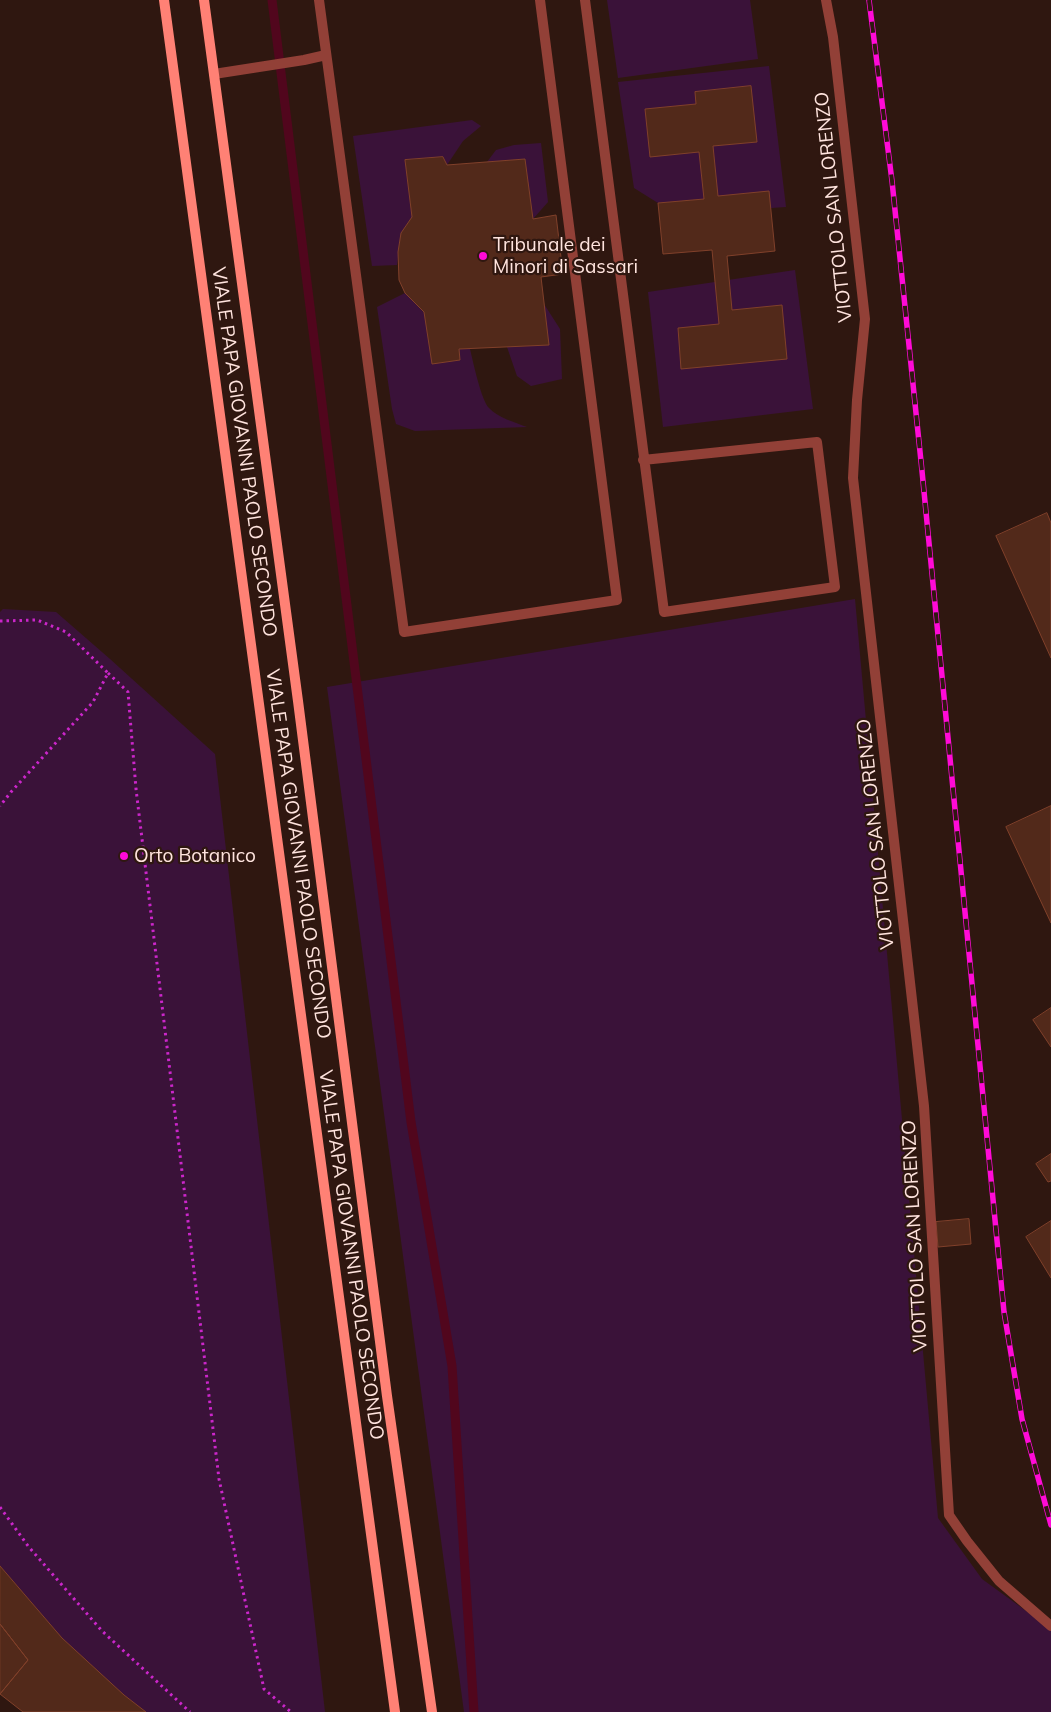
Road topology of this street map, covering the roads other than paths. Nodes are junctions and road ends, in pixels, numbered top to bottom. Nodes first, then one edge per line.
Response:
1 (164, 0) edge
2 (204, 0) edge
3 (318, 0) edge
4 (540, 0) edge
5 (585, 0) edge
6 (826, 0) edge
7 (326, 55) junction
8 (214, 74) junction
9 (643, 460) junction
10 (1051, 1626) edge
11 (395, 1712) edge
12 (432, 1712) edge

1 - 11 main road, VIALE PAPA GIOVANNI PAOLO SECONDO
2 - 8 main road, VIALE PAPA GIOVANNI PAOLO SECONDO
3 - 7 street
4 - 7 street
5 - 9 street
6 - 10 street, VIOTTOLO SAN LORENZO
7 - 8 street
8 - 12 main road, VIALE PAPA GIOVANNI PAOLO SECONDO
9 - 9 street

